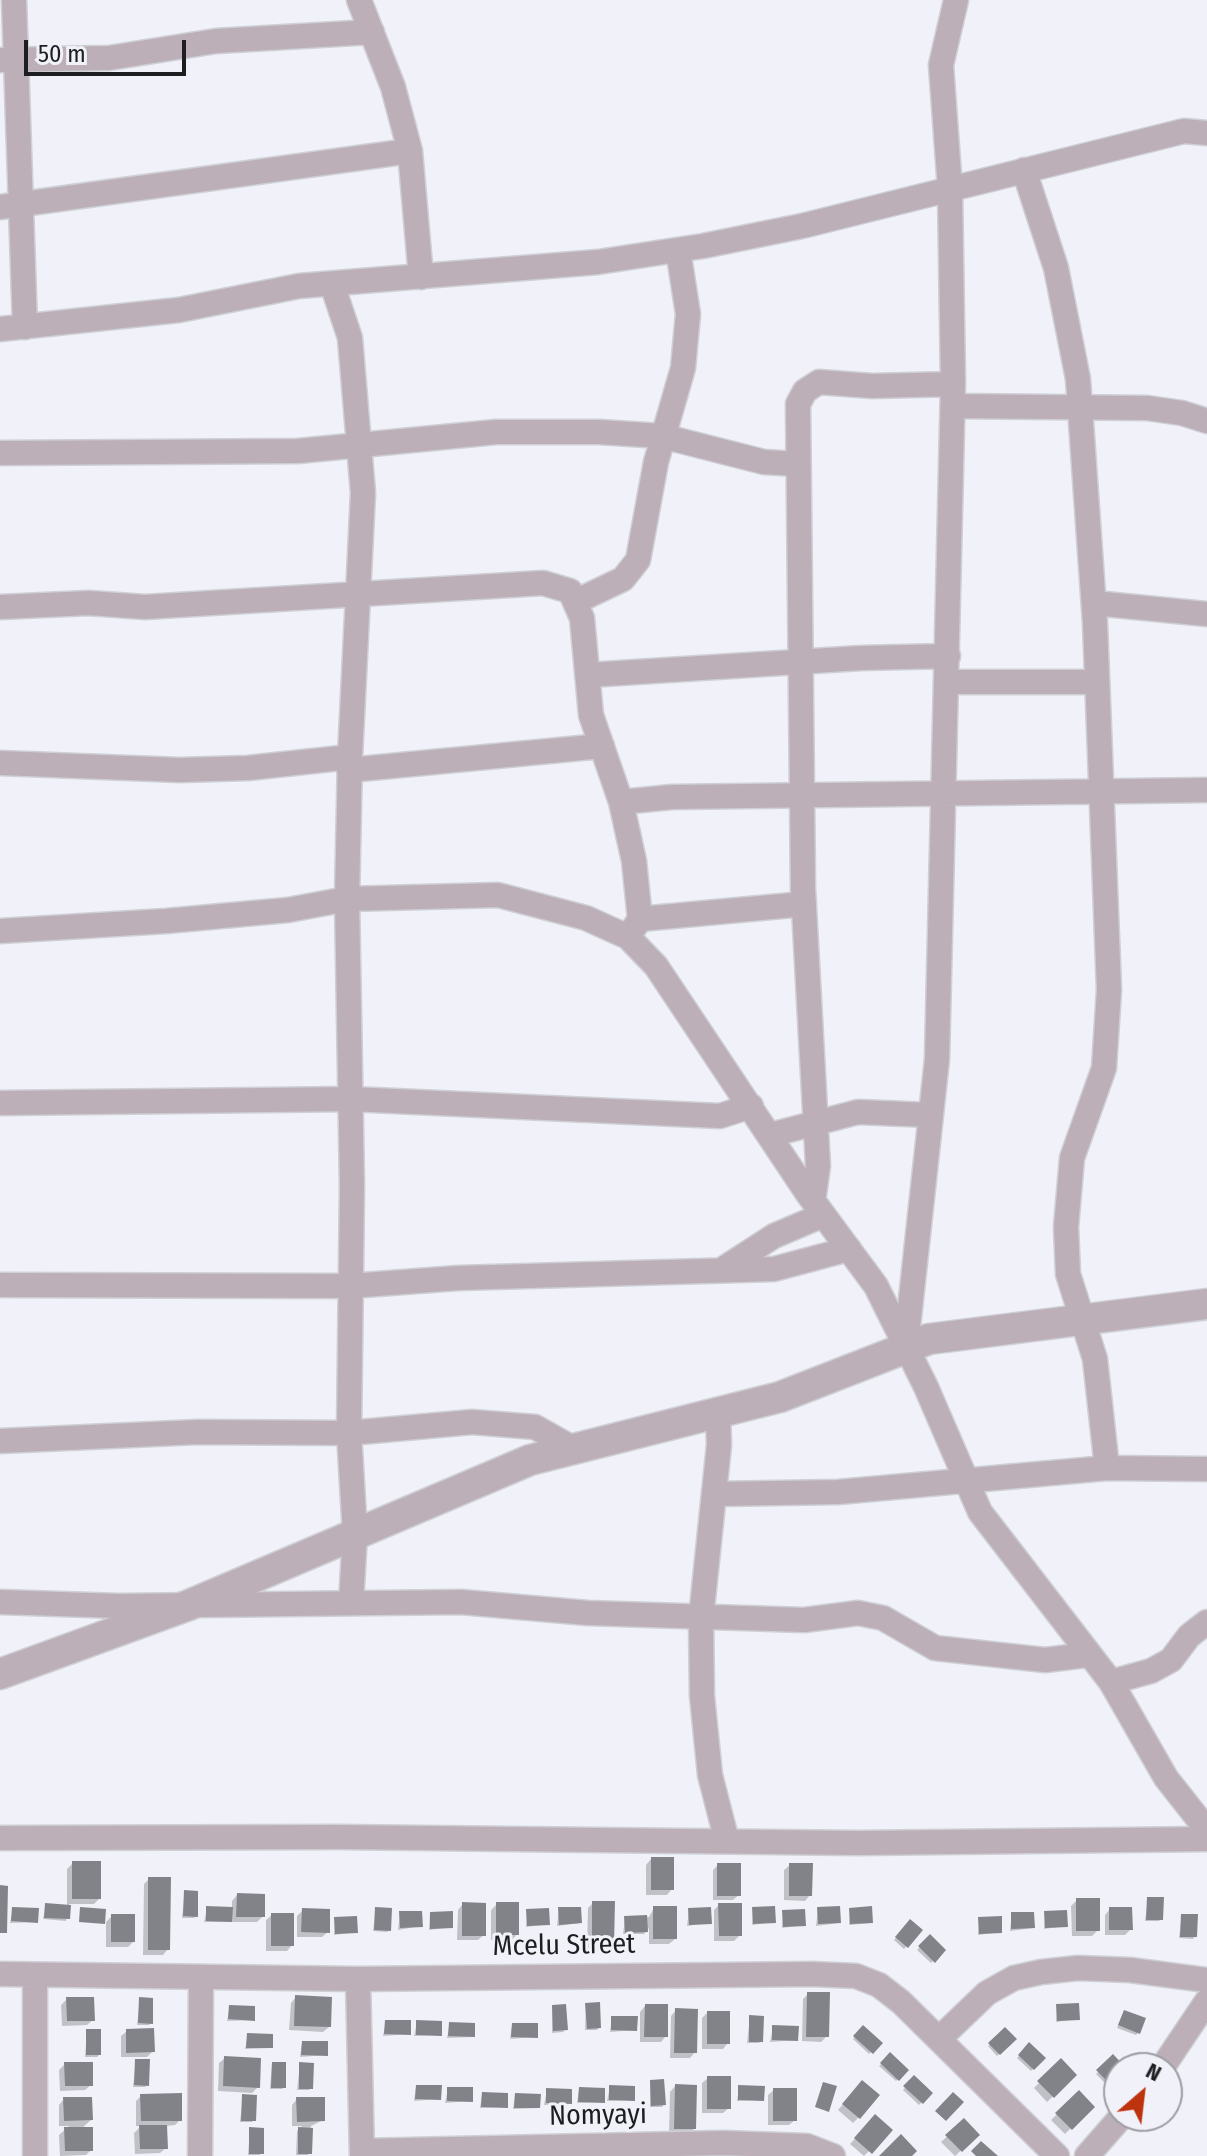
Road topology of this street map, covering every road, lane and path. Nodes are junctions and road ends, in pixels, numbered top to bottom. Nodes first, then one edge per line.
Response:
1 (14, 0) edge
2 (359, 0) edge
3 (956, 0) edge
4 (372, 32) junction
5 (9, 60) edge
6 (1207, 133) edge
7 (410, 151) junction
8 (1024, 170) junction
9 (950, 189) junction
10 (10, 206) edge
11 (678, 250) junction
12 (421, 277) junction
13 (332, 284) junction
14 (25, 327) junction
15 (0, 329) edge
16 (953, 395) junction
17 (1080, 407) junction
18 (1207, 421) edge
19 (662, 436) junction
20 (357, 445) junction
21 (0, 453) edge
22 (797, 464) junction
23 (358, 595) junction
24 (575, 602) junction
25 (1094, 603) junction
26 (0, 607) edge
27 (1207, 614) edge
28 (948, 656) junction
29 (803, 662) junction
30 (588, 675) junction
31 (947, 682) junction
32 (1097, 682) junction
33 (602, 746) junction
34 (0, 763) edge
35 (350, 763) junction
36 (1207, 790) edge
37 (945, 792) junction
38 (1101, 794) junction
39 (801, 795) junction
40 (621, 802) junction
41 (347, 899) junction
42 (804, 904) junction
43 (634, 928) junction
44 (0, 931) edge
45 (351, 1099) junction
46 (0, 1103) edge
47 (751, 1106) junction
48 (930, 1115) junction
49 (814, 1124) junction
50 (770, 1135) junction
51 (818, 1208) junction
52 (849, 1249) junction
53 (723, 1269) junction
54 (0, 1285) edge
55 (350, 1286) junction
56 (1207, 1304) edge
57 (1083, 1318) junction
58 (906, 1348) junction
59 (718, 1414) junction
60 (349, 1433) junction
61 (0, 1441) edge
62 (574, 1449) junction
63 (1107, 1468) junction
64 (1207, 1469) edge
65 (966, 1482) junction
66 (714, 1494) junction
67 (355, 1534) junction
68 (0, 1602) edge
69 (351, 1603) junction
70 (189, 1605) junction
71 (701, 1618) junction
72 (1207, 1622) edge
73 (1087, 1655) junction
74 (0, 1674) edge
75 (1111, 1682) junction
76 (1207, 1830) edge
77 (0, 1838) edge
78 (1207, 1839) edge
79 (727, 1841) junction
80 (0, 1974) edge
81 (35, 1976) junction
82 (201, 1977) junction
83 (358, 1979) junction
84 (1207, 1980) edge
85 (1207, 2001) edge
86 (940, 2038) junction
87 (1173, 2052) edge
88 (1108, 2132) edge
89 (362, 2154) edge
90 (35, 2156) edge
91 (200, 2156) edge
92 (833, 2156) edge
93 (1057, 2156) edge
94 (1087, 2156) edge

1 - 5 street
2 - 4 street
3 - 9 street
4 - 5 street
4 - 7 street
5 - 10 street
6 - 8 street
7 - 10 street
7 - 12 street
8 - 9 street
8 - 17 street
9 - 11 street
9 - 16 street
10 - 14 street
11 - 12 street
11 - 19 street
12 - 13 street
13 - 14 street
13 - 20 street
14 - 15 street
16 - 17 street
16 - 22 street
16 - 28 street
17 - 18 street
17 - 25 street
19 - 20 street
19 - 22 street
19 - 24 street
20 - 21 street
20 - 23 street
22 - 29 street
23 - 24 street
23 - 26 street
23 - 35 street
24 - 30 street
25 - 27 street
25 - 32 street
28 - 29 street
28 - 31 street
29 - 30 street
29 - 39 street
30 - 33 street
31 - 32 street
31 - 37 street
32 - 38 street
33 - 35 street
33 - 40 street
34 - 35 street
35 - 41 street
36 - 38 street
37 - 38 street
37 - 39 street
37 - 48 street
38 - 57 street
39 - 40 street
39 - 42 street
40 - 43 street
41 - 43 street
41 - 44 street
41 - 45 street
42 - 43 street
42 - 49 street
43 - 47 street
45 - 46 street
45 - 47 street
45 - 55 street
47 - 50 street
48 - 49 street
48 - 58 street
49 - 50 street
49 - 51 street
50 - 51 street
51 - 52 street
51 - 53 street
52 - 53 street
52 - 58 street
53 - 55 street
54 - 55 street
55 - 60 street
56 - 57 street
57 - 58 street
57 - 63 street
58 - 59 street
58 - 65 street
59 - 62 street
59 - 66 street
60 - 61 street
60 - 62 street
60 - 67 street
62 - 67 street
63 - 64 street
63 - 65 street
65 - 66 street
65 - 73 street
66 - 71 street
67 - 69 street
67 - 70 street
68 - 70 street
69 - 70 street
69 - 71 street
70 - 74 street
71 - 73 street
71 - 79 street
72 - 75 street
73 - 75 street
75 - 76 street
77 - 79 street
78 - 79 street
80 - 81 street, Mcelu Street
81 - 82 street, Mcelu Street
81 - 90 street
82 - 83 street, Mcelu Street
82 - 91 street
83 - 86 street, Mcelu Street
83 - 89 street
84 - 86 street
85 - 87 street
86 - 93 street, Mcelu Street
88 - 94 street
89 - 92 street, Nomyayi

